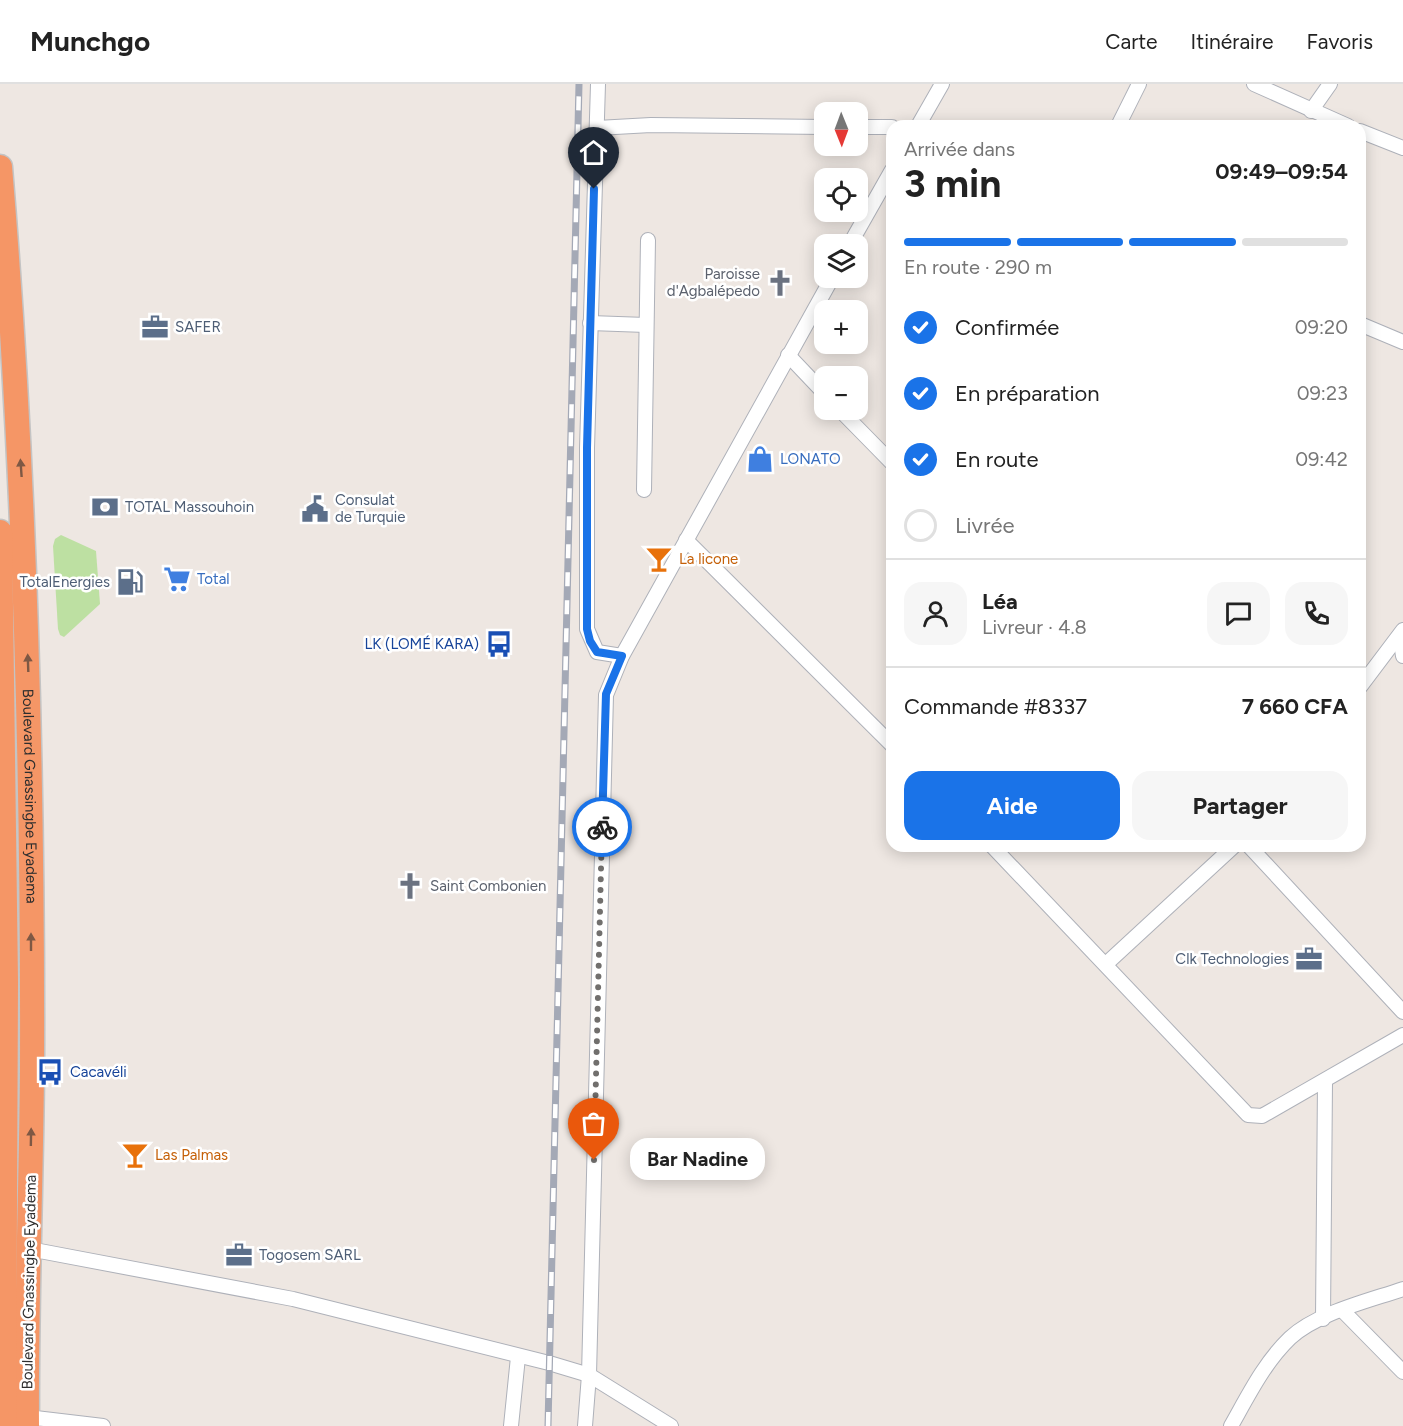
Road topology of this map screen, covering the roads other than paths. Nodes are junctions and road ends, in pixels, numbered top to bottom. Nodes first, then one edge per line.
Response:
1 (598, 84) edge
2 (942, 84) edge
3 (1139, 84) edge
4 (1254, 84) edge
5 (1330, 84) edge
6 (1311, 111) junction
7 (921, 120) edge
8 (1121, 120) edge
9 (1333, 120) edge
10 (814, 127) edge
11 (868, 127) edge
12 (886, 127) edge
13 (597, 128) junction
14 (1366, 133) edge
15 (1403, 148) edge
16 (0, 167) edge
17 (886, 181) edge
18 (856, 234) edge
19 (648, 240) dead end
20 (5, 286) edge
21 (826, 288) edge
22 (590, 324) junction
23 (646, 325) junction
24 (1366, 327) edge
25 (1403, 342) edge
26 (788, 355) junction
27 (814, 382) edge
28 (850, 420) edge
29 (886, 458) edge
30 (644, 490) dead end
31 (0, 532) edge
32 (686, 540) junction
33 (1402, 633) edge
34 (622, 656) junction
35 (1403, 657) edge
36 (1366, 679) edge
37 (886, 739) edge
38 (998, 852) edge
39 (1227, 852) edge
40 (1255, 852) edge
41 (1106, 964) junction
42 (1403, 1012) edge
43 (1403, 1035) edge
44 (1325, 1082) junction
45 (3, 1245) edge
46 (29, 1248) junction
47 (1403, 1289) edge
48 (1342, 1310) junction
49 (1323, 1319) junction
50 (518, 1357) junction
51 (1403, 1372) edge
52 (589, 1375) junction
53 (27, 1422) edge
54 (4, 1426) edge
55 (103, 1426) edge
56 (511, 1426) edge
57 (585, 1426) edge
58 (671, 1426) edge
59 (1231, 1426) edge

1 - 13 street
2 - 7 street
3 - 8 street
4 - 6 street
5 - 6 street
6 - 9 street
10 - 13 street
11 - 12 street
13 - 22 street
14 - 15 street
16 - 20 highway, Boulevard Gnassingbe Eyadema
17 - 18 street
19 - 23 street
46 -> 20 highway, Boulevard Gnassingbe Eyadema
21 - 26 street
22 - 23 street
22 - 34 street
23 - 30 street
24 - 25 street
26 - 27 street
26 - 32 street
28 - 29 street
31 - 45 highway, Boulevard Gnassingbe Eyadema
32 - 34 street
32 - 37 street
33 - 35 street
33 - 36 street
34 - 52 street
38 - 41 street
39 - 41 street
40 - 42 street
41 - 44 street
43 - 44 street
44 - 49 street
45 - 46 street
45 - 54 highway, Boulevard Gnassingbe Eyadema
46 - 50 street
46 - 53 highway, Boulevard Gnassingbe Eyadema
47 - 48 street
48 - 49 street
48 - 51 street
49 - 59 street
50 - 52 street
50 - 56 street
52 - 57 street
52 - 58 street
53 - 55 street

